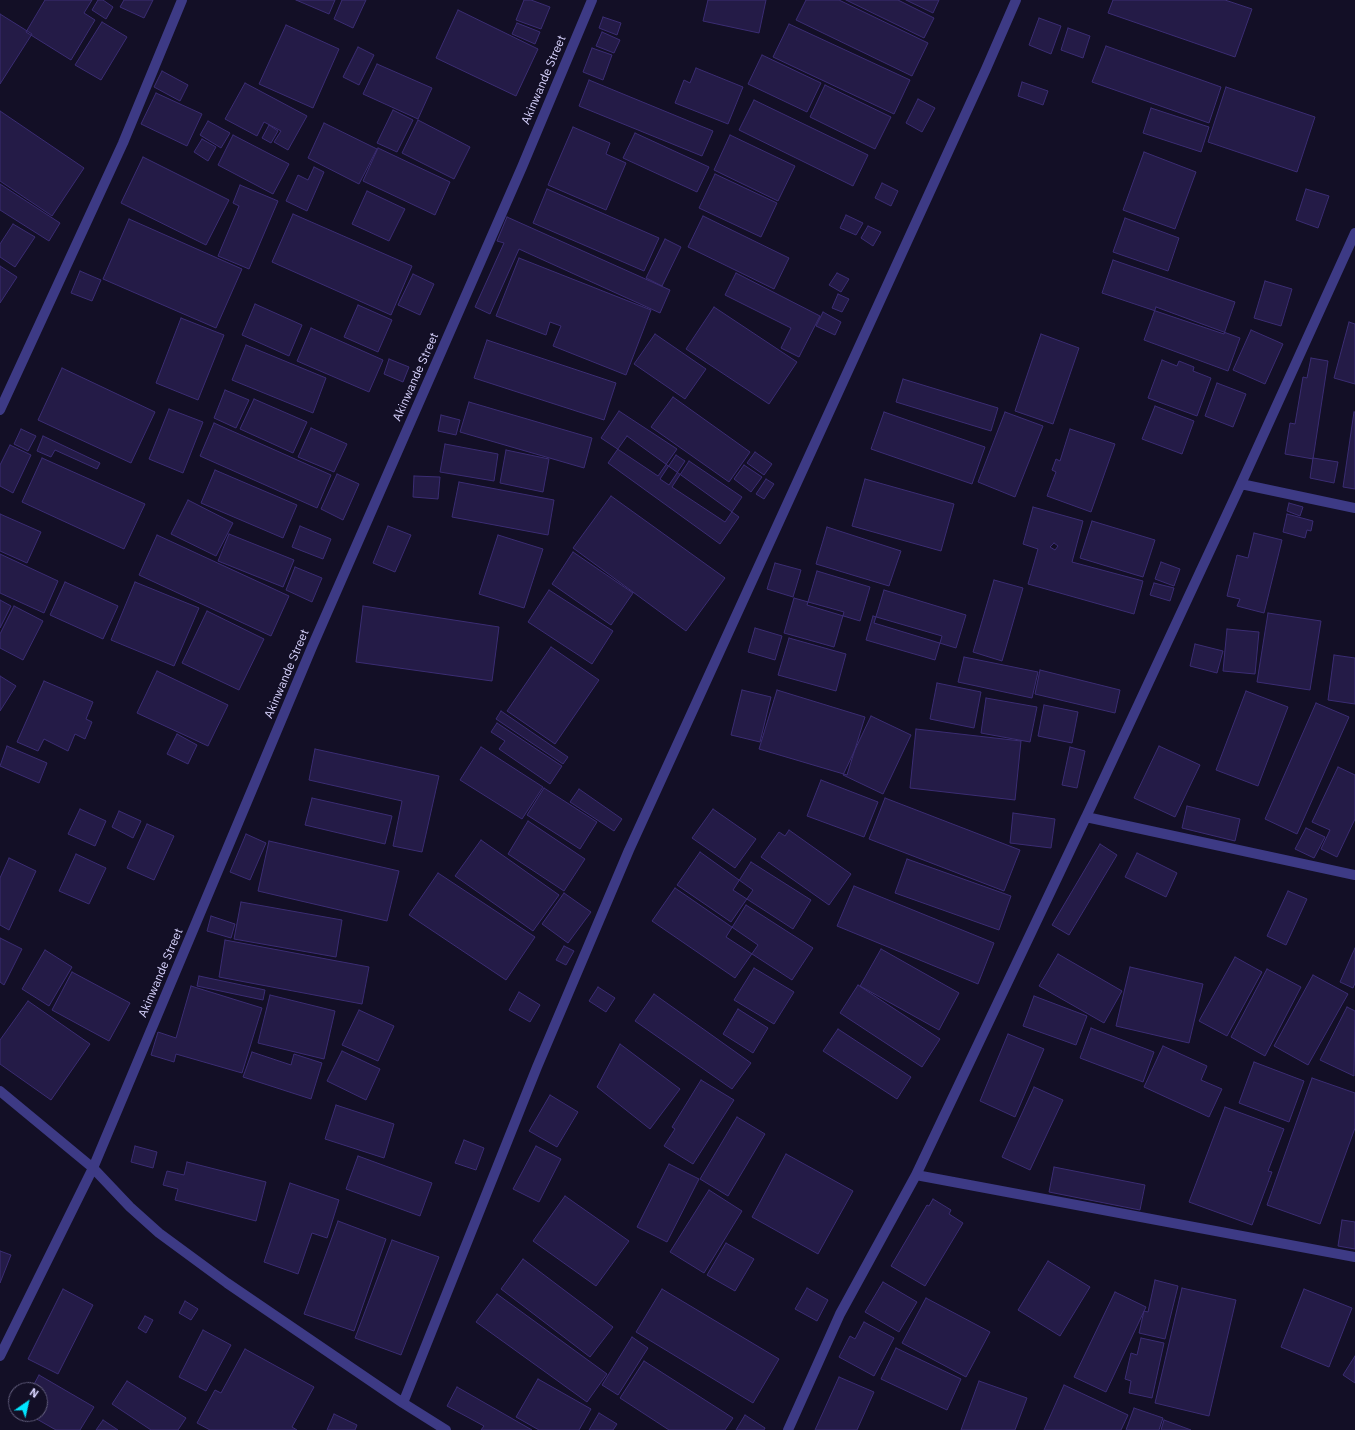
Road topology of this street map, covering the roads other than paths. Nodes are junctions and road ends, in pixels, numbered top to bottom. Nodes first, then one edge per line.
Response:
1 (182, 0) edge
2 (592, 0) edge
3 (1016, 0) edge
4 (1355, 233) edge
5 (0, 410) edge
6 (1241, 484) junction
7 (1355, 508) edge
8 (1086, 817) junction
9 (1355, 875) edge
10 (0, 1090) edge
11 (93, 1168) junction
12 (916, 1175) junction
13 (1355, 1257) edge
14 (0, 1356) edge
15 (403, 1403) junction
16 (446, 1430) edge
17 (788, 1430) edge

1 - 5 street
2 - 11 street, Akinwande Street
3 - 15 street
4 - 6 street
6 - 7 street
6 - 8 street
8 - 9 street
8 - 12 street
10 - 11 street
11 - 14 street, Akinwande Street
11 - 15 street
12 - 13 street
12 - 17 street
15 - 16 street

